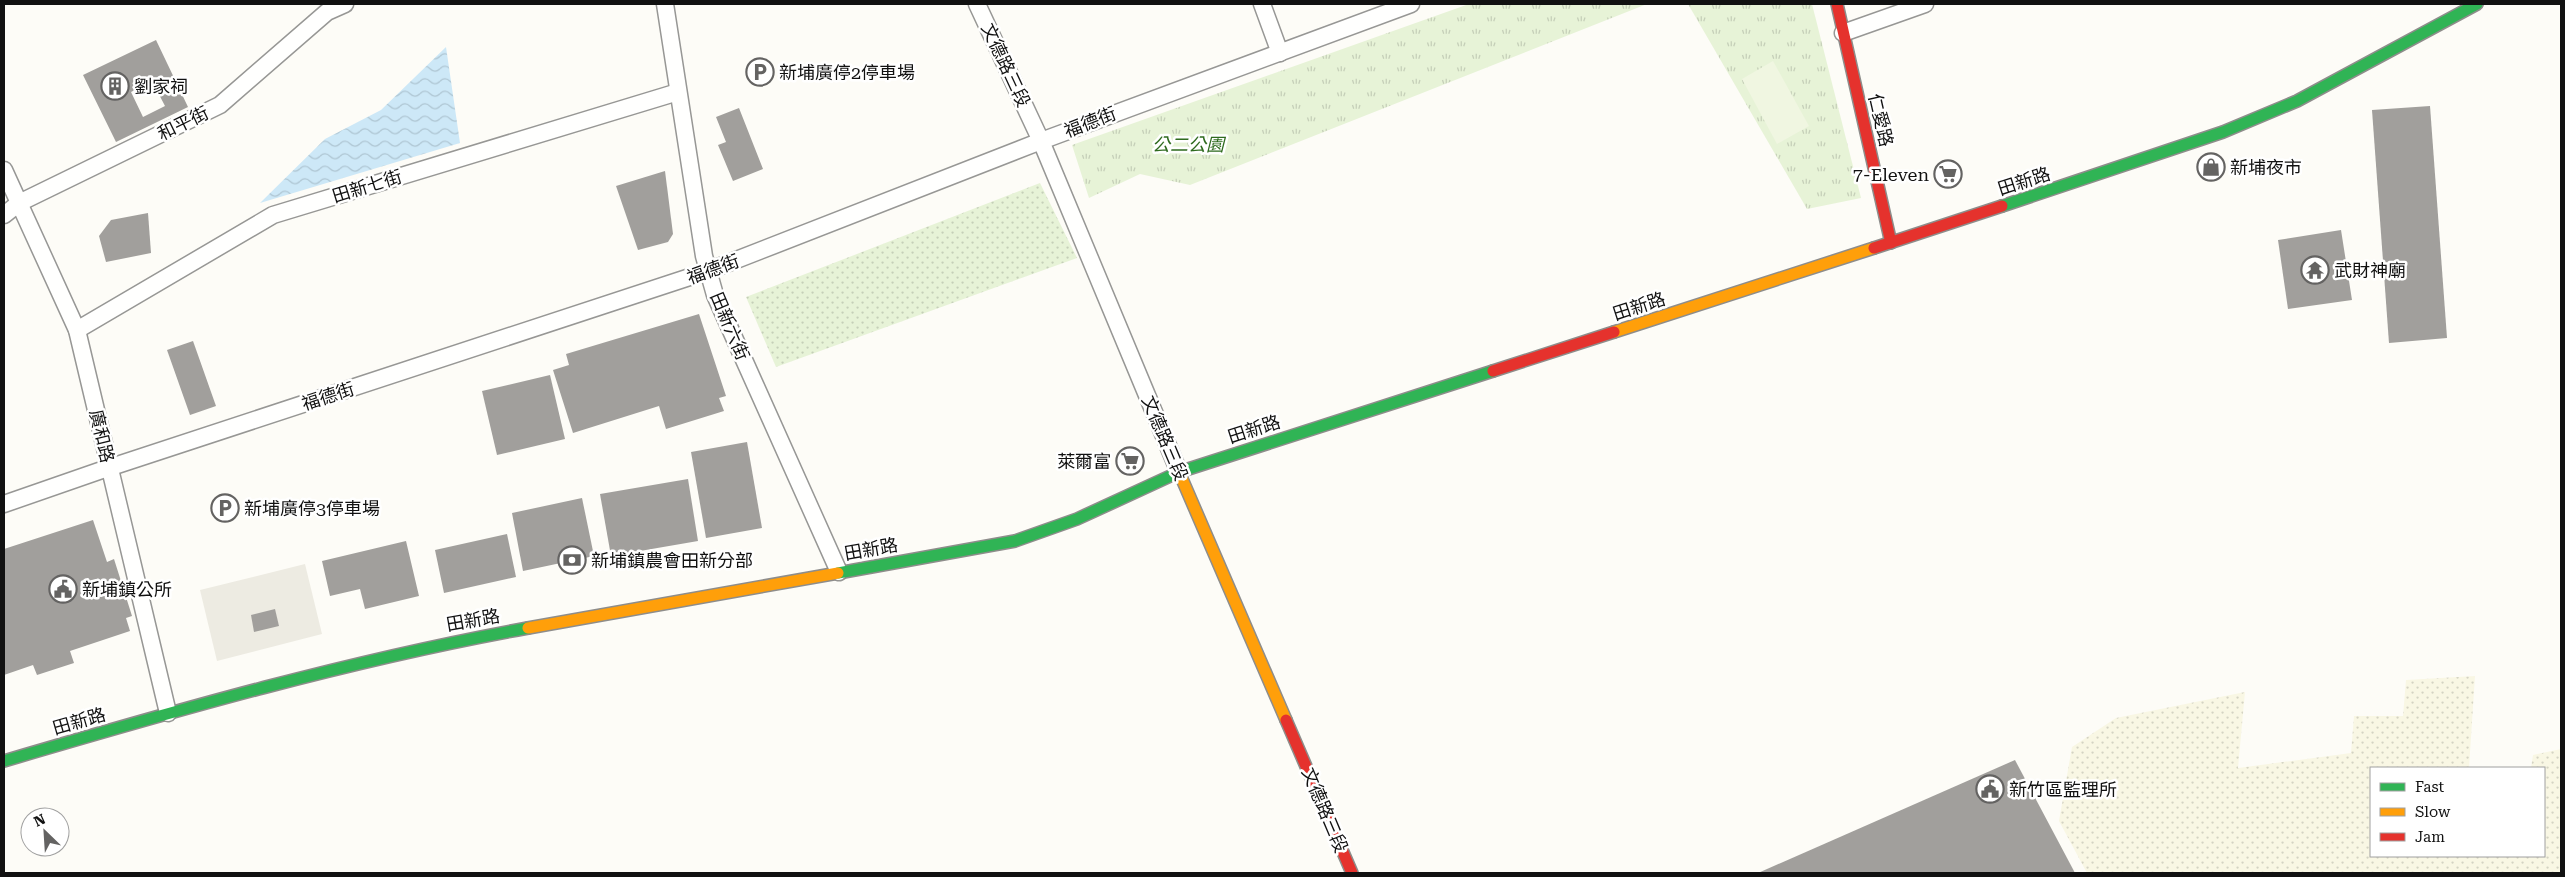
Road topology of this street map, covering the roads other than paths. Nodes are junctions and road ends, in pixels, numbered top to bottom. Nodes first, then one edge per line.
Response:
1 (345, 4) edge
2 (665, 4) edge
3 (977, 4) edge
4 (1262, 4) edge
5 (1411, 4) edge
6 (1837, 4) edge
7 (1925, 4) edge
8 (2477, 4) edge
9 (1843, 33) junction
10 (1280, 53) junction
11 (678, 92) junction
12 (1041, 141) junction
13 (4, 170) edge
14 (19, 203) junction
15 (4, 215) edge
16 (1891, 243) junction
17 (708, 271) junction
18 (77, 330) junction
19 (109, 467) junction
20 (1179, 472) junction
21 (4, 504) edge
22 (839, 572) junction
23 (168, 713) junction
24 (4, 761) edge
25 (1352, 873) edge

1 - 14 street, 和平街
2 - 11 street, 田新六街
3 - 12 street, 文德路三段
4 - 10 street
5 - 10 street, 福德街
6 - 9 main road, 仁愛路
7 - 9 street
8 - 16 main road, 田新路
9 - 16 main road, 仁愛路
10 - 12 street, 福德街
11 - 17 street, 田新六街
11 - 18 street, 田新七街
12 - 17 street, 福德街
12 - 20 street, 文德路三段
13 - 14 street, 廣和路
14 - 15 street, 和平街
14 - 18 street, 廣和路
16 - 20 main road, 田新路
17 - 19 street, 福德街
17 - 22 street, 田新六街
18 - 19 street, 廣和路
19 - 21 street, 福德街
19 - 23 street, 廣和路
20 - 22 main road, 田新路
20 - 25 main road, 文德路三段
22 - 23 main road, 田新路
23 - 24 main road, 田新路

